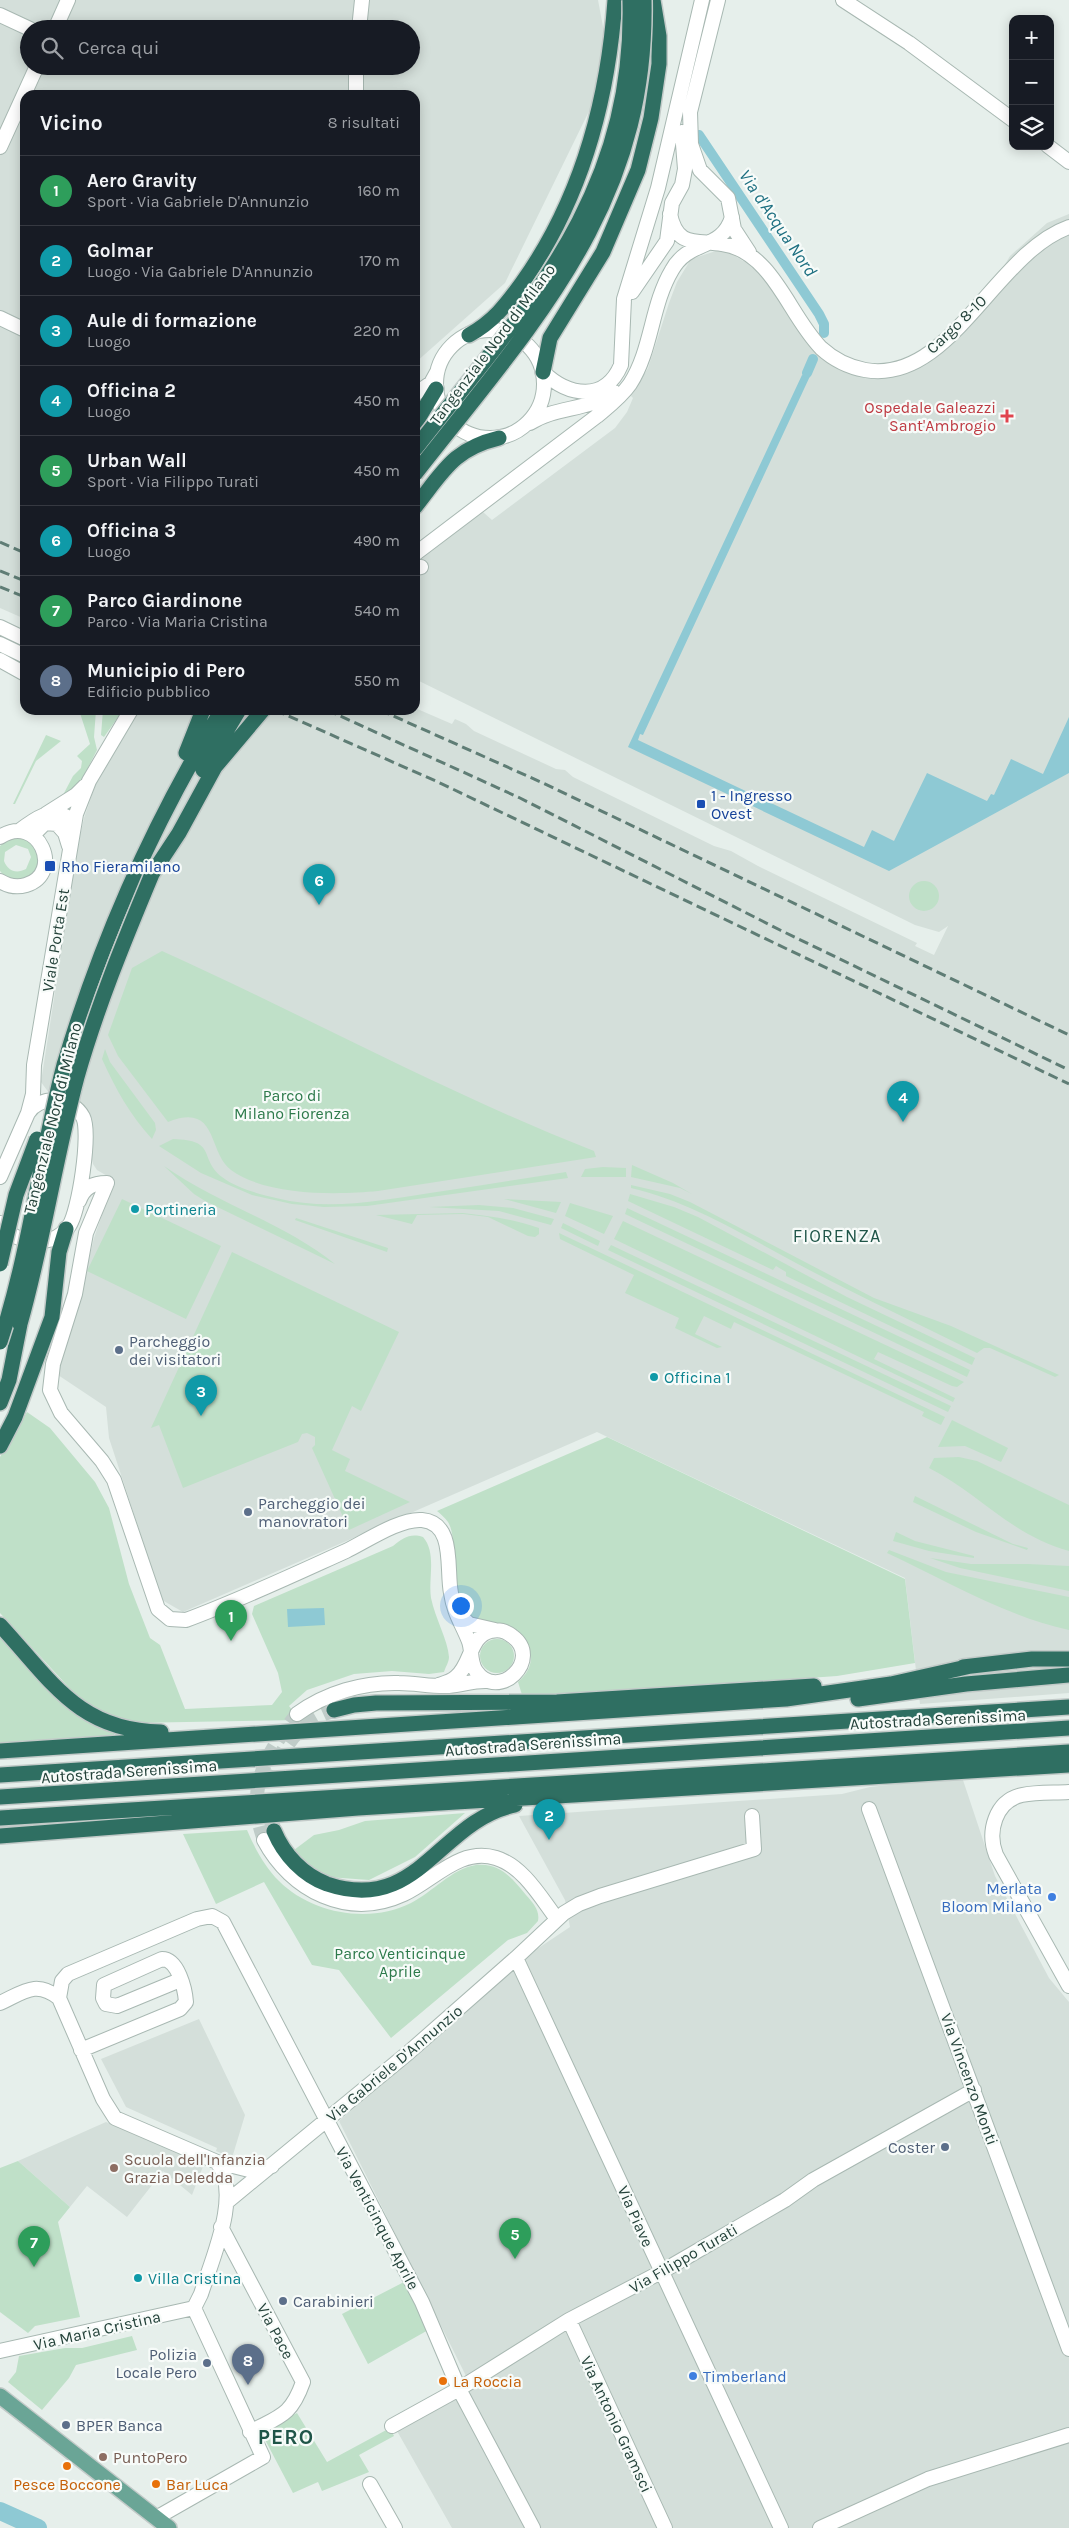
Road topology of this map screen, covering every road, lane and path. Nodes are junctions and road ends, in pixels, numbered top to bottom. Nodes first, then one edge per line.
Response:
1 (68, 0) edge
2 (362, 0) edge
3 (615, 0) edge
4 (630, 0) edge
5 (644, 0) edge
6 (653, 0) edge
7 (702, 0) edge
8 (718, 0) edge
9 (843, 0) edge
10 (0, 15) edge
11 (59, 20) edge
12 (360, 20) edge
13 (20, 24) edge
14 (685, 72) junction
15 (34, 75) edge
16 (356, 75) edge
17 (27, 90) edge
18 (356, 90) edge
19 (20, 104) edge
20 (1009, 117) edge
21 (0, 147) edge
22 (1053, 150) edge
23 (1069, 162) edge
24 (714, 185) junction
25 (677, 194) junction
26 (670, 214) junction
27 (732, 217) junction
28 (1069, 227) edge
29 (706, 244) junction
30 (754, 258) junction
31 (0, 318) edge
32 (20, 328) edge
33 (621, 328) junction
34 (468, 335) junction
35 (642, 356) junction
36 (438, 371) junction
37 (543, 372) junction
38 (436, 389) junction
39 (420, 391) edge
40 (420, 416) edge
41 (523, 427) junction
42 (499, 438) junction
43 (420, 443) edge
44 (420, 468) edge
45 (420, 501) edge
46 (420, 561) edge
47 (0, 627) edge
48 (20, 637) edge
49 (0, 644) edge
50 (20, 654) edge
51 (0, 660) edge
52 (20, 671) edge
53 (128, 715) edge
54 (202, 715) edge
55 (219, 715) edge
56 (236, 715) edge
57 (259, 715) edge
58 (89, 781) junction
59 (44, 815) junction
60 (73, 829) junction
61 (19, 831) junction
62 (0, 837) edge
63 (41, 845) junction
64 (69, 847) junction
65 (146, 848) junction
66 (152, 874) junction
67 (0, 881) edge
68 (34, 1065) junction
69 (64, 1065) junction
70 (49, 1100) junction
71 (28, 1113) junction
72 (12, 1148) junction
73 (84, 1155) junction
74 (0, 1161) edge
75 (0, 1177) edge
76 (107, 1183) junction
77 (76, 1212) junction
78 (0, 1223) edge
79 (66, 1229) junction
80 (0, 1264) edge
81 (20, 1324) junction
82 (0, 1342) edge
83 (0, 1381) edge
84 (0, 1402) edge
85 (0, 1446) edge
86 (455, 1611) junction
87 (0, 1624) edge
88 (495, 1630) junction
89 (471, 1654) junction
90 (1069, 1658) edge
91 (971, 1666) junction
92 (1069, 1675) edge
93 (488, 1681) junction
94 (439, 1686) junction
95 (1069, 1707) edge
96 (659, 1709) junction
97 (334, 1710) tunnel mouth
98 (297, 1714) tunnel mouth
99 (1069, 1728) edge
100 (325, 1730) junction
101 (5, 1751) edge
102 (1069, 1752) edge
103 (1069, 1765) edge
104 (0, 1775) edge
105 (641, 1791) junction
106 (1069, 1792) edge
107 (0, 1798) edge
108 (869, 1810) dead end
109 (752, 1816) dead end
110 (0, 1818) edge
111 (93, 1821) junction
112 (0, 1822) edge
113 (0, 1836) edge
114 (269, 1836) joint
115 (557, 1919) junction
116 (516, 1958) junction
117 (180, 1980) junction
118 (1069, 1986) edge
119 (59, 1998) junction
120 (0, 2003) edge
121 (81, 2050) junction
122 (974, 2090) junction
123 (326, 2121) junction
124 (217, 2162) junction
125 (272, 2166) junction
126 (228, 2202) junction
127 (221, 2227) junction
128 (661, 2272) junction
129 (194, 2308) junction
130 (569, 2320) junction
131 (1069, 2349) edge
132 (0, 2352) edge
133 (459, 2389) junction
134 (0, 2396) edge
135 (392, 2426) dead end
136 (250, 2432) junction
137 (1069, 2435) edge
138 (370, 2484) dead end
139 (156, 2518) junction
140 (169, 2528) edge
141 (396, 2528) edge
142 (532, 2528) edge
143 (665, 2528) edge
144 (781, 2528) edge
145 (820, 2528) edge

1 - 11 street
2 - 12 street
3 - 34 highway
4 - 43 highway, Tangenziale Nord di Milano, bridge
5 - 44 highway, Tangenziale Nord di Milano, bridge
6 - 37 highway
7 - 14 street
8 - 24 street
9 - 20 street
10 - 13 street
14 - 25 street
14 - 33 street
15 - 17 street
16 - 18 street
19 - 21 street
22 - 23 street
24 - 25 street
24 - 27 street
25 - 26 street
26 - 29 street
26 - 33 street
27 - 29 street
27 - 30 street
28 - 30 street, Cargo 8-10
29 - 30 street
29 - 35 street
31 - 32 street
33 - 37 street
34 - 36 street
34 - 37 street
35 - 41 street
35 - 46 street
36 - 38 street
36 - 39 street
37 - 41 street
38 - 40 highway
38 - 42 street
41 - 42 street
42 - 45 highway
47 - 48 street
49 - 50 street
51 - 52 street
53 - 58 street, Viale Porta Est
54 - 65 highway
55 - 65 highway, Tangenziale Nord di Milano
56 - 66 highway, Tangenziale Nord di Milano
57 - 66 highway
58 - 59 street
58 - 60 street, Viale Porta Est
59 - 60 street
59 - 61 street
60 - 64 street, Viale Porta Est
61 - 62 street
61 - 63 street
63 - 64 street
63 - 67 street
64 - 68 street, Viale Porta Est
65 - 69 highway, Tangenziale Nord di Milano
66 - 81 highway, Tangenziale Nord di Milano, bridge
68 - 70 street, Viale Porta Est
68 - 71 street, Viale Porta Est
69 - 80 highway, bridge
69 - 82 highway, Tangenziale Nord di Milano, bridge
70 - 71 street
70 - 73 street
71 - 72 street, Viale Porta Est
72 - 74 street
72 - 75 street, Viale Porta Est
73 - 76 street
73 - 77 street
76 - 77 street
76 - 86 street
77 - 79 street
78 - 79 street
79 - 85 highway
81 - 83 highway, Tangenziale Nord di Milano
81 - 84 highway
86 - 88 street
86 - 89 street
87 - 100 highway
88 - 89 street
88 - 93 street
89 - 93 street
89 - 94 street
90 - 91 highway
91 - 96 highway
91 - 97 highway
92 - 96 highway
93 - 94 street
94 - 98 street
95 - 104 highway, Autostrada Serenissima
96 - 100 highway
99 - 107 highway, Autostrada Serenissima
100 - 101 highway
102 - 111 highway
103 - 105 highway
105 - 111 highway
105 - 114 highway
106 - 118 street
108 - 122 street, Via Vincenzo Monti
109 - 115 street, Via Gabriele D'Annunzio
110 - 111 highway
111 - 112 highway
111 - 113 highway
114 - 115 street
115 - 116 street, Via Gabriele D'Annunzio
116 - 123 street, Via Gabriele D'Annunzio
116 - 128 street, Via Piave
117 - 117 street
117 - 121 street
119 - 120 street
119 - 121 street
119 - 123 street, Via Venticinque Aprile
121 - 124 street
122 - 128 street, Via Filippo Turati
122 - 131 street, Via Vincenzo Monti
123 - 125 street, Via Gabriele D'Annunzio
123 - 133 street, Via Venticinque Aprile
124 - 125 street
124 - 126 street
125 - 126 street, Via Gabriele D'Annunzio
126 - 127 street
127 - 129 street
127 - 136 street, Via Pace
128 - 130 street, Via Filippo Turati
128 - 144 street, Via Piave
129 - 132 street, Via Maria Cristina
129 - 136 street
130 - 133 street, Via Filippo Turati
130 - 143 street, Via Antonio Gramsci
133 - 135 street, Via Filippo Turati
133 - 142 street, Via Venticinque Aprile
134 - 139 main road
136 - 139 street
137 - 145 street
138 - 141 street
139 - 140 main road

